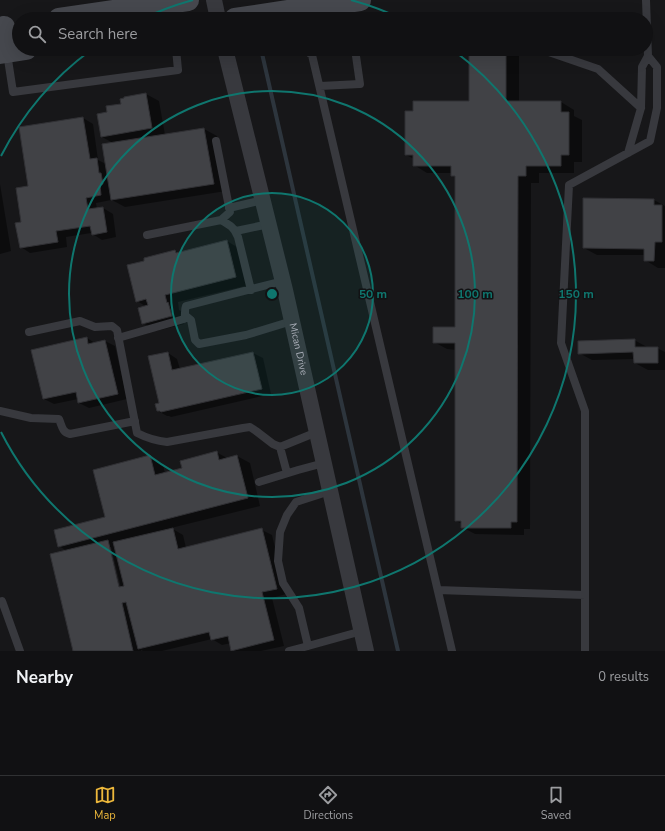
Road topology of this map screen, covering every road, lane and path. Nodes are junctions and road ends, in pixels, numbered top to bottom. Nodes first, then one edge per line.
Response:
1 (188, 0) edge
2 (214, 0) edge
3 (360, 0) edge
4 (646, 0) edge
5 (107, 12) edge
6 (217, 12) edge
7 (306, 12) edge
8 (646, 12) edge
9 (8, 26) edge
10 (11, 51) edge
11 (177, 56) edge
12 (227, 56) edge
13 (316, 56) edge
14 (356, 56) edge
15 (560, 56) edge
16 (648, 56) joint
17 (320, 86) junction
18 (641, 108) junction
19 (216, 141) dead end
20 (628, 153) junction
21 (263, 200) junction
22 (229, 208) junction
23 (221, 220) junction
24 (269, 224) junction
25 (236, 231) junction
26 (147, 235) dead end
27 (283, 282) junction
28 (251, 290) junction
29 (186, 316) junction
30 (292, 321) junction
31 (29, 332) dead end
32 (118, 338) junction
33 (0, 411) edge
34 (135, 421) junction
35 (317, 432) junction
36 (280, 446) junction
37 (324, 463) junction
38 (287, 474) junction
39 (259, 482) dead end
40 (330, 491) junction
41 (438, 590) junction
42 (585, 595) junction
43 (2, 601) dead end
44 (362, 631) junction
45 (308, 646) junction
46 (20, 651) edge
47 (289, 651) edge
48 (366, 651) edge
49 (452, 651) edge
50 (585, 651) edge

1 - 5 main road
2 - 6 street
3 - 7 main road
4 - 8 lane
9 - 10 main road
10 - 11 lane
12 - 21 street, Mican Drive
13 - 17 lane
14 - 17 lane
15 - 18 lane
16 - 18 lane
16 - 20 lane
17 - 41 lane
18 - 20 lane
19 - 22 lane
20 - 42 lane
21 - 22 lane
21 - 24 street, Mican Drive
22 - 23 lane
23 - 25 lane
23 - 26 lane
24 - 25 lane
24 - 27 street, Mican Drive
25 - 28 lane
27 - 28 lane
27 - 30 street, Mican Drive
28 - 29 lane
29 - 30 lane
29 - 32 lane
30 - 35 street, Mican Drive
31 - 32 lane
32 - 34 lane
33 - 34 lane
34 - 36 lane
35 - 36 lane
35 - 37 street, Mican Drive
36 - 38 lane
37 - 38 lane
37 - 40 street, Mican Drive
38 - 39 lane
40 - 44 street, Mican Drive
40 - 45 lane
41 - 42 lane
41 - 49 lane
42 - 50 lane
43 - 46 lane
44 - 45 lane
44 - 48 street, Mican Drive
45 - 47 lane

